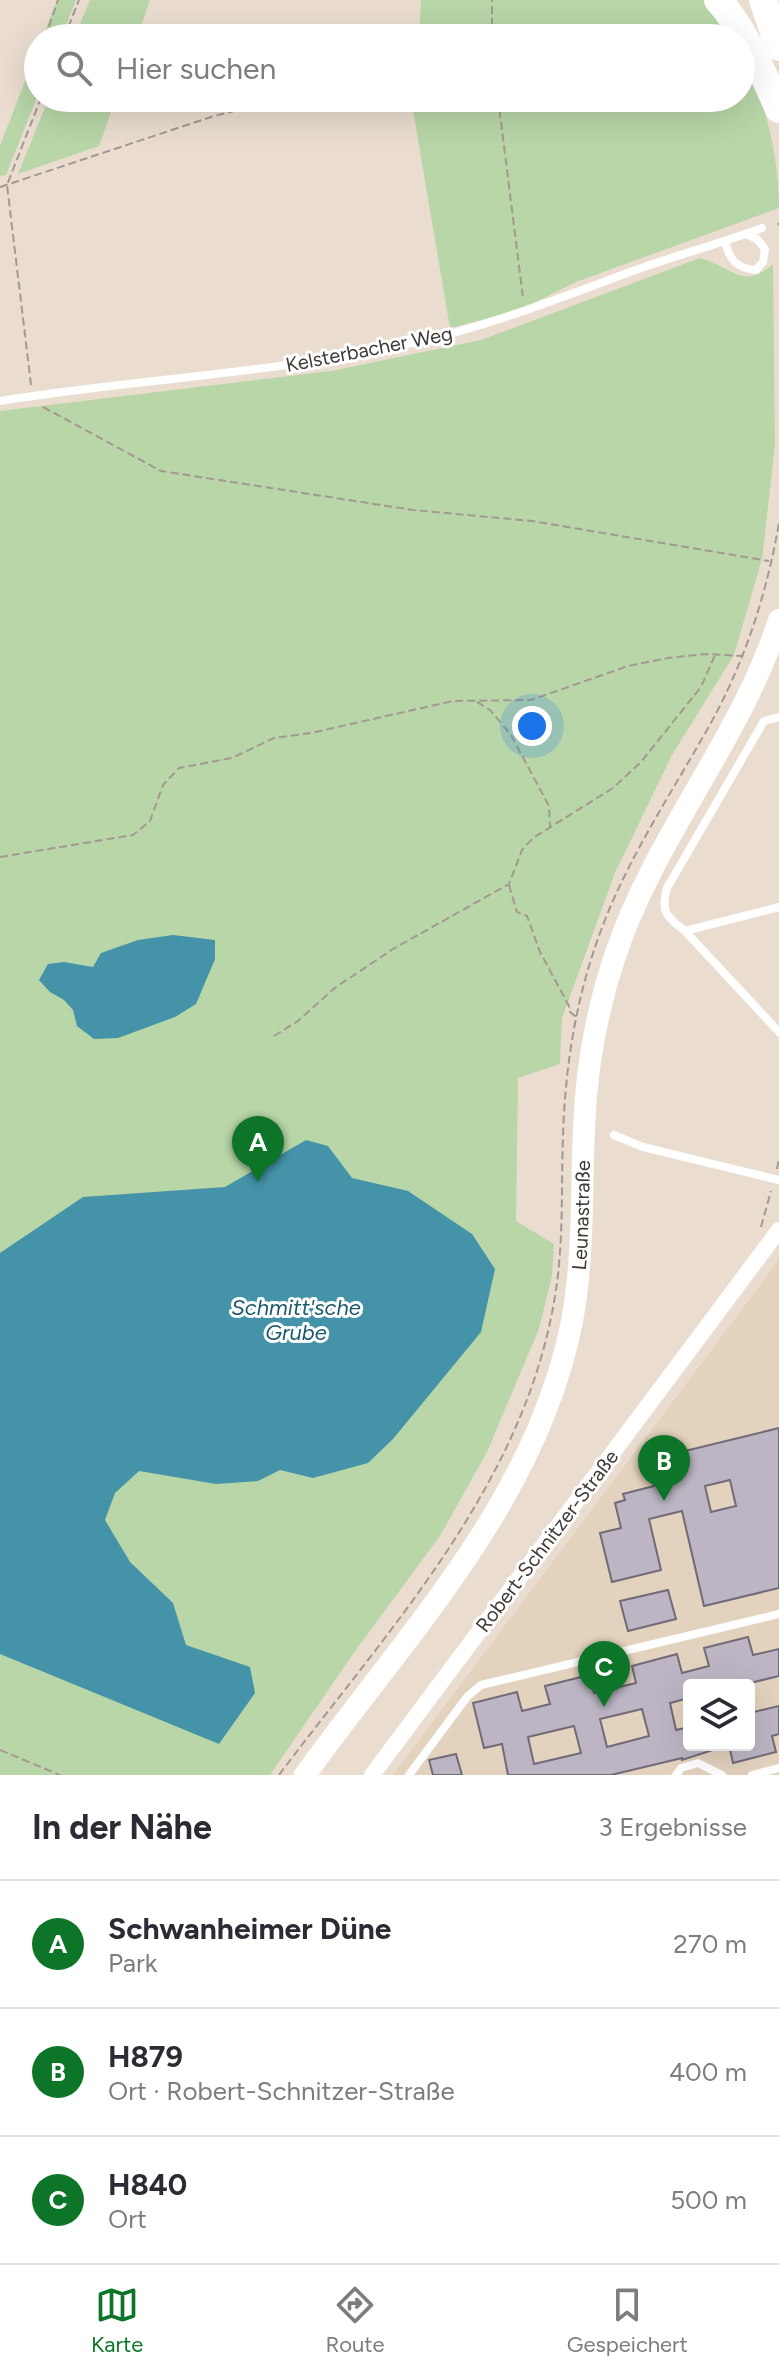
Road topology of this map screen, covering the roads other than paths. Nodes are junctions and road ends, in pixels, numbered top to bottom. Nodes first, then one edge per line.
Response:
1 (718, 0) edge
2 (763, 0) edge
3 (735, 24) edge
4 (779, 47) edge
5 (755, 61) edge
6 (779, 109) edge
7 (762, 228) dead end
8 (746, 234) junction
9 (725, 242) junction
10 (0, 401) edge
11 (777, 633) edge
12 (779, 672) edge
13 (756, 680) junction
14 (779, 717) edge
15 (779, 907) edge
16 (685, 931) junction
17 (779, 1032) edge
18 (614, 1135) dead end
19 (779, 1180) edge
20 (779, 1230) edge
21 (779, 1614) edge
22 (779, 1768) edge
23 (305, 1775) edge
24 (372, 1775) edge
25 (409, 1775) edge
26 (676, 1775) edge
27 (722, 1775) edge
28 (752, 1775) edge

1 - 3 highway
2 - 4 highway
5 - 6 highway
7 - 8 lane, Kelsterbacher Weg
8 - 9 lane, Kelsterbacher Weg
8 - 9 lane
9 - 10 lane, Kelsterbacher Weg
11 - 13 main road, Leunastraße
12 - 13 main road
13 - 23 main road, Leunastraße
14 - 16 lane
15 - 16 lane
16 - 17 lane
18 - 19 lane
20 - 24 street, Robert-Schnitzer-Straße
21 - 25 lane
22 - 28 lane
26 - 27 lane

